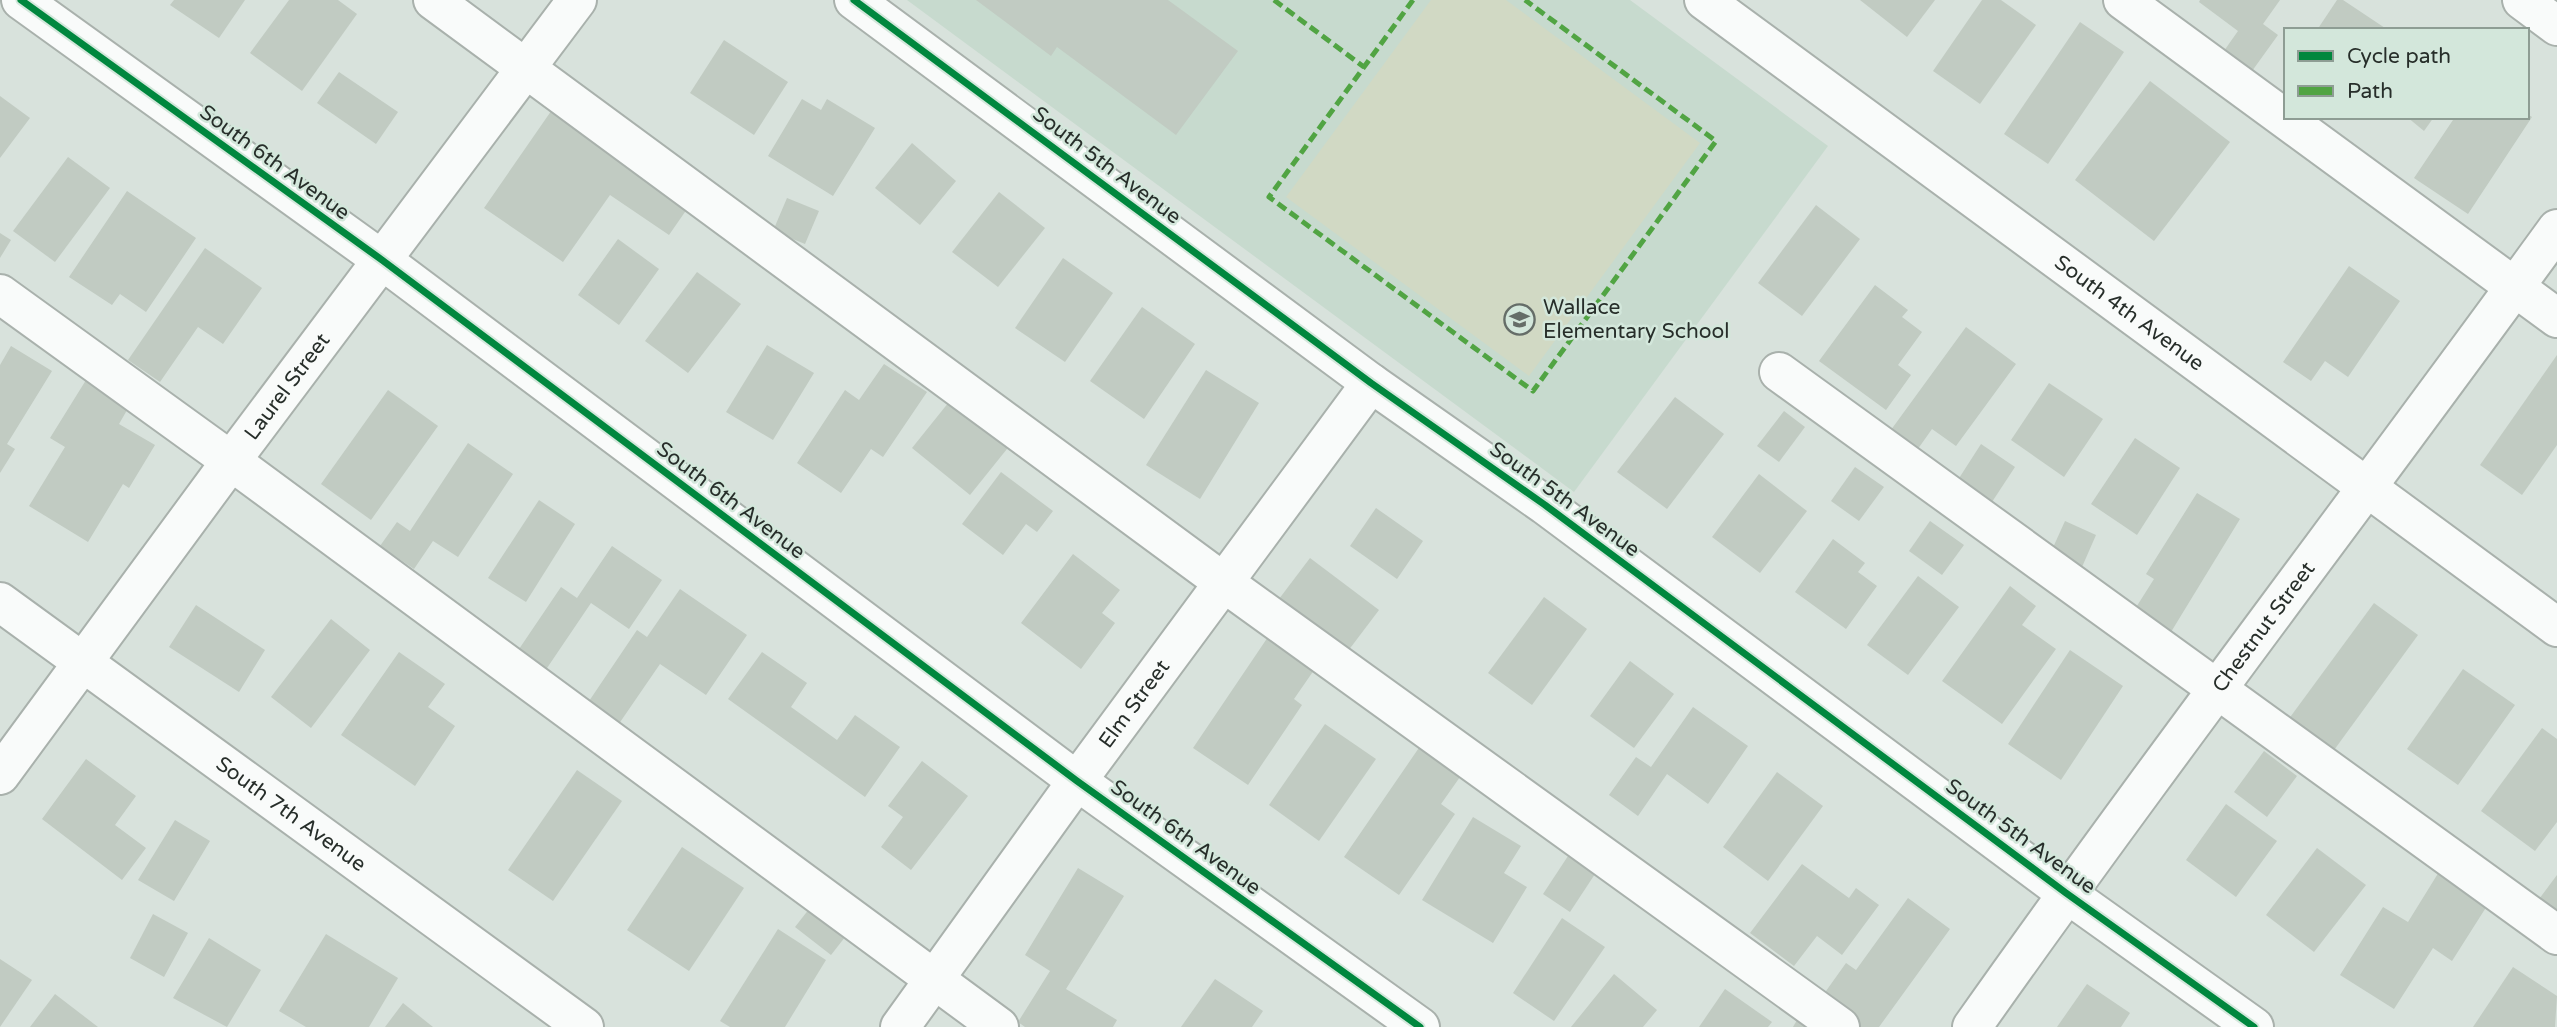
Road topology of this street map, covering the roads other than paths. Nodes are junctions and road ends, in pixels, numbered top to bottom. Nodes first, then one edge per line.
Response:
1 (21, 0) edge
2 (433, 0) edge
3 (577, 0) edge
4 (854, 0) edge
5 (1704, 0) edge
6 (2123, 0) edge
7 (2522, 0) edge
8 (2557, 26) edge
9 (527, 68) junction
10 (2284, 118) edge
11 (2286, 119) edge
12 (2557, 229) edge
13 (382, 260) junction
14 (2515, 287) junction
15 (0, 295) edge
16 (2557, 318) edge
17 (1779, 372) dead end
18 (1371, 383) junction
19 (231, 461) junction
20 (2368, 489) junction
21 (1223, 582) junction
22 (0, 602) edge
23 (2557, 627) edge
24 (81, 663) junction
25 (2218, 690) junction
26 (0, 775) edge
27 (1077, 781) junction
28 (2066, 893) junction
29 (2557, 935) edge
30 (934, 981) junction
31 (584, 1027) edge
32 (900, 1027) edge
33 (999, 1027) edge
34 (1420, 1027) edge
35 (1840, 1027) edge
36 (1972, 1027) edge
37 (2254, 1027) edge

1 - 13 street, South 6th Avenue
2 - 9 street
3 - 9 street, Laurel Street
4 - 18 street, South 5th Avenue
5 - 20 street, South 4th Avenue
6 - 10 street
7 - 8 street
9 - 13 street, Laurel Street
9 - 21 street
11 - 14 street
12 - 14 street, Chestnut Street
13 - 19 street, Laurel Street
13 - 27 street, South 6th Avenue
14 - 16 street
14 - 20 street, Chestnut Street
15 - 19 street
17 - 25 street
18 - 21 street, Elm Street
18 - 28 street, South 5th Avenue
19 - 24 street, Laurel Street
19 - 30 street
20 - 23 street, South 4th Avenue
20 - 25 street, Chestnut Street
21 - 27 street, Elm Street
21 - 35 street
22 - 24 street, South 7th Avenue
24 - 26 street, Laurel Street
24 - 31 street, South 7th Avenue
25 - 28 street, Chestnut Street
25 - 29 street
27 - 30 street, Elm Street
27 - 34 street, South 6th Avenue
28 - 36 street, Chestnut Street
28 - 37 street, South 5th Avenue
30 - 32 street, Elm Street
30 - 33 street

